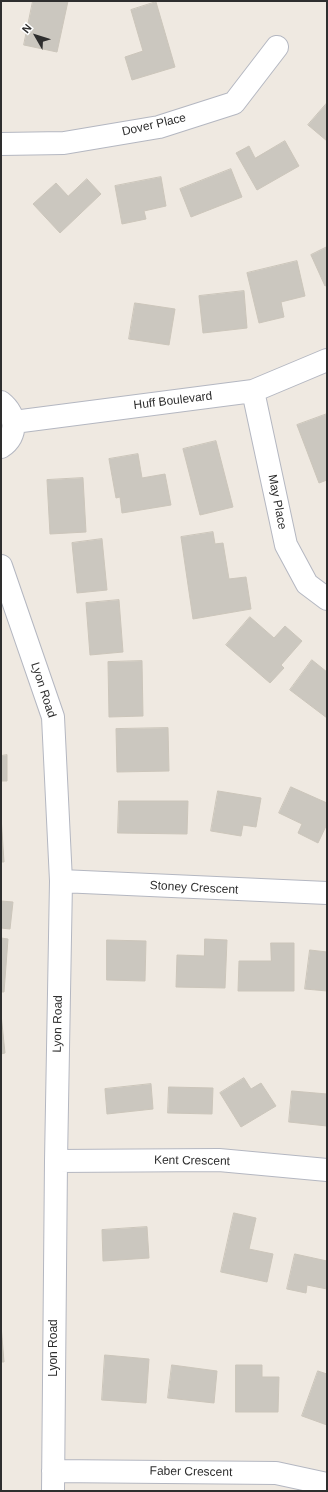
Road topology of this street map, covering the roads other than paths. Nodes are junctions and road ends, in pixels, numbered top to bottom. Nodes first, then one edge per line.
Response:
1 (277, 47) dead end
2 (1, 144) edge
3 (327, 360) edge
4 (254, 391) junction
5 (1, 402) edge
6 (14, 422) junction
7 (1, 447) edge
8 (1, 566) edge
9 (327, 599) edge
10 (61, 881) junction
11 (327, 893) edge
12 (56, 1161) junction
13 (327, 1170) edge
14 (53, 1481) edge
15 (327, 1484) edge

1 - 2 street, Dover Place
3 - 4 street, Huff Boulevard
4 - 6 street, Huff Boulevard
4 - 9 street, May Place
5 - 6 street
6 - 7 street
8 - 10 street, Lyon Road
10 - 11 street, Stoney Crescent
10 - 12 street, Lyon Road
12 - 13 street, Kent Crescent
12 - 14 street, Lyon Road
14 - 15 street, Faber Crescent

